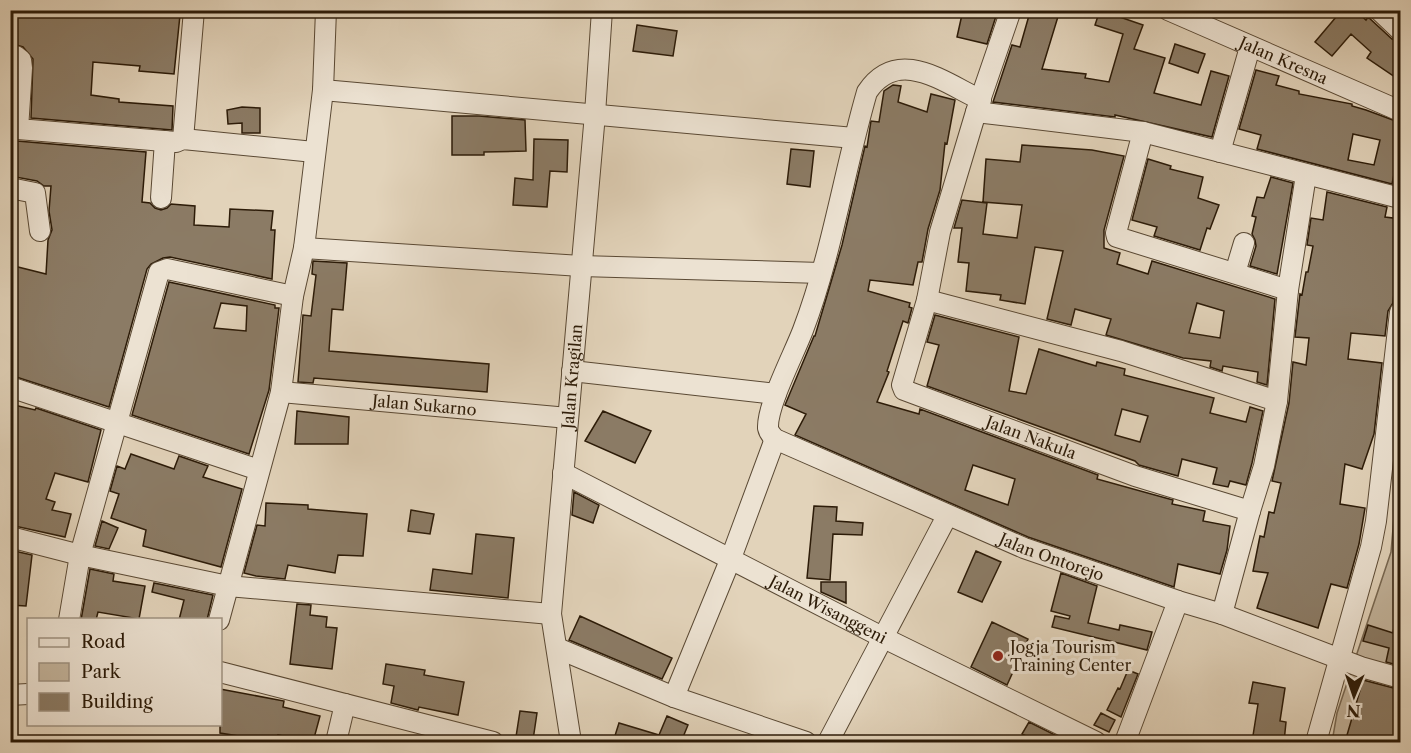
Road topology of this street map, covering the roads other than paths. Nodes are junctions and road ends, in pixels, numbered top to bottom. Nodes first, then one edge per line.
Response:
1 (194, 10) edge
2 (326, 10) edge
3 (602, 10) edge
4 (1011, 10) edge
5 (1168, 10) edge
6 (1379, 10) edge
7 (1401, 30) edge
8 (1250, 47) junction
9 (10, 55) edge
10 (323, 90) junction
11 (979, 106) junction
12 (1401, 111) edge
13 (595, 114) junction
14 (1143, 132) junction
15 (854, 138) junction
16 (174, 140) junction
17 (314, 152) junction
18 (1220, 152) junction
19 (1306, 175) junction
20 (10, 188) edge
21 (161, 198) dead end
22 (1401, 198) edge
23 (40, 231) dead end
24 (1244, 243) dead end
25 (304, 248) junction
26 (581, 266) junction
27 (821, 273) junction
28 (1235, 273) junction
29 (1288, 290) junction
30 (292, 296) junction
31 (927, 300) junction
32 (1401, 312) edge
33 (572, 371) junction
34 (10, 387) edge
35 (281, 392) junction
36 (776, 394) junction
37 (1277, 401) junction
38 (568, 418) junction
39 (115, 423) junction
40 (773, 437) junction
41 (259, 470) junction
42 (563, 473) junction
43 (1250, 511) junction
44 (947, 516) junction
45 (10, 537) edge
46 (80, 555) junction
47 (731, 558) junction
48 (228, 586) junction
49 (1178, 601) junction
50 (551, 614) junction
51 (1222, 614) junction
52 (69, 618) edge
53 (220, 618) edge
54 (884, 638) junction
55 (557, 648) junction
56 (1341, 658) junction
57 (222, 673) edge
58 (1401, 678) edge
59 (27, 694) edge
60 (10, 695) edge
61 (674, 697) junction
62 (345, 704) junction
63 (471, 740) edge
64 (336, 742) edge
65 (493, 742) edge
66 (571, 742) edge
67 (806, 742) edge
68 (828, 742) edge
69 (1096, 742) edge
70 (1125, 742) edge
71 (1316, 742) edge

1 - 16 street
2 - 10 street
3 - 13 street, Jalan Kragilan
4 - 11 street
5 - 8 street, Jalan Kresna
6 - 7 street
8 - 12 street, Jalan Kresna
8 - 18 street
9 - 16 street
10 - 13 street
10 - 17 street
11 - 14 street
11 - 15 street
11 - 31 street
13 - 15 street
13 - 26 street, Jalan Kragilan
14 - 18 street
14 - 28 street
15 - 27 street
16 - 17 street
16 - 21 street
17 - 25 street
18 - 19 street
19 - 22 street
19 - 29 street
20 - 23 street
24 - 28 street
25 - 26 street
25 - 30 street
26 - 27 street
26 - 33 street, Jalan Kragilan
27 - 36 street
28 - 29 street
29 - 37 street
30 - 35 street
30 - 39 street
31 - 37 street
31 - 43 street, Jalan Nakula
32 - 56 street
33 - 36 street
33 - 38 street, Jalan Kragilan
34 - 39 street
35 - 38 street, Jalan Sukarno
35 - 41 street
36 - 40 street
37 - 43 street
38 - 42 street, Jalan Kragilan
39 - 41 street
39 - 46 street
40 - 44 street, Jalan Ontorejo
40 - 47 street
41 - 48 street
42 - 47 street, Jalan Wisanggeni
42 - 50 street, Jalan Kragilan
43 - 51 street
44 - 49 street, Jalan Ontorejo
44 - 54 street
45 - 46 street
46 - 48 street
46 - 52 street
47 - 54 street, Jalan Wisanggeni
47 - 61 street
48 - 50 street
48 - 53 street
49 - 51 street, Jalan Ontorejo
49 - 70 street
50 - 55 street, Jalan Kragilan
51 - 56 street, Jalan Ontorejo
54 - 68 street
54 - 69 street, Jalan Wisanggeni
55 - 61 street
55 - 66 street, Jalan Kragilan
56 - 58 street, Jalan Ontorejo
56 - 71 street
57 - 62 street
59 - 60 street
61 - 67 street
62 - 63 street
62 - 64 street
63 - 65 street

